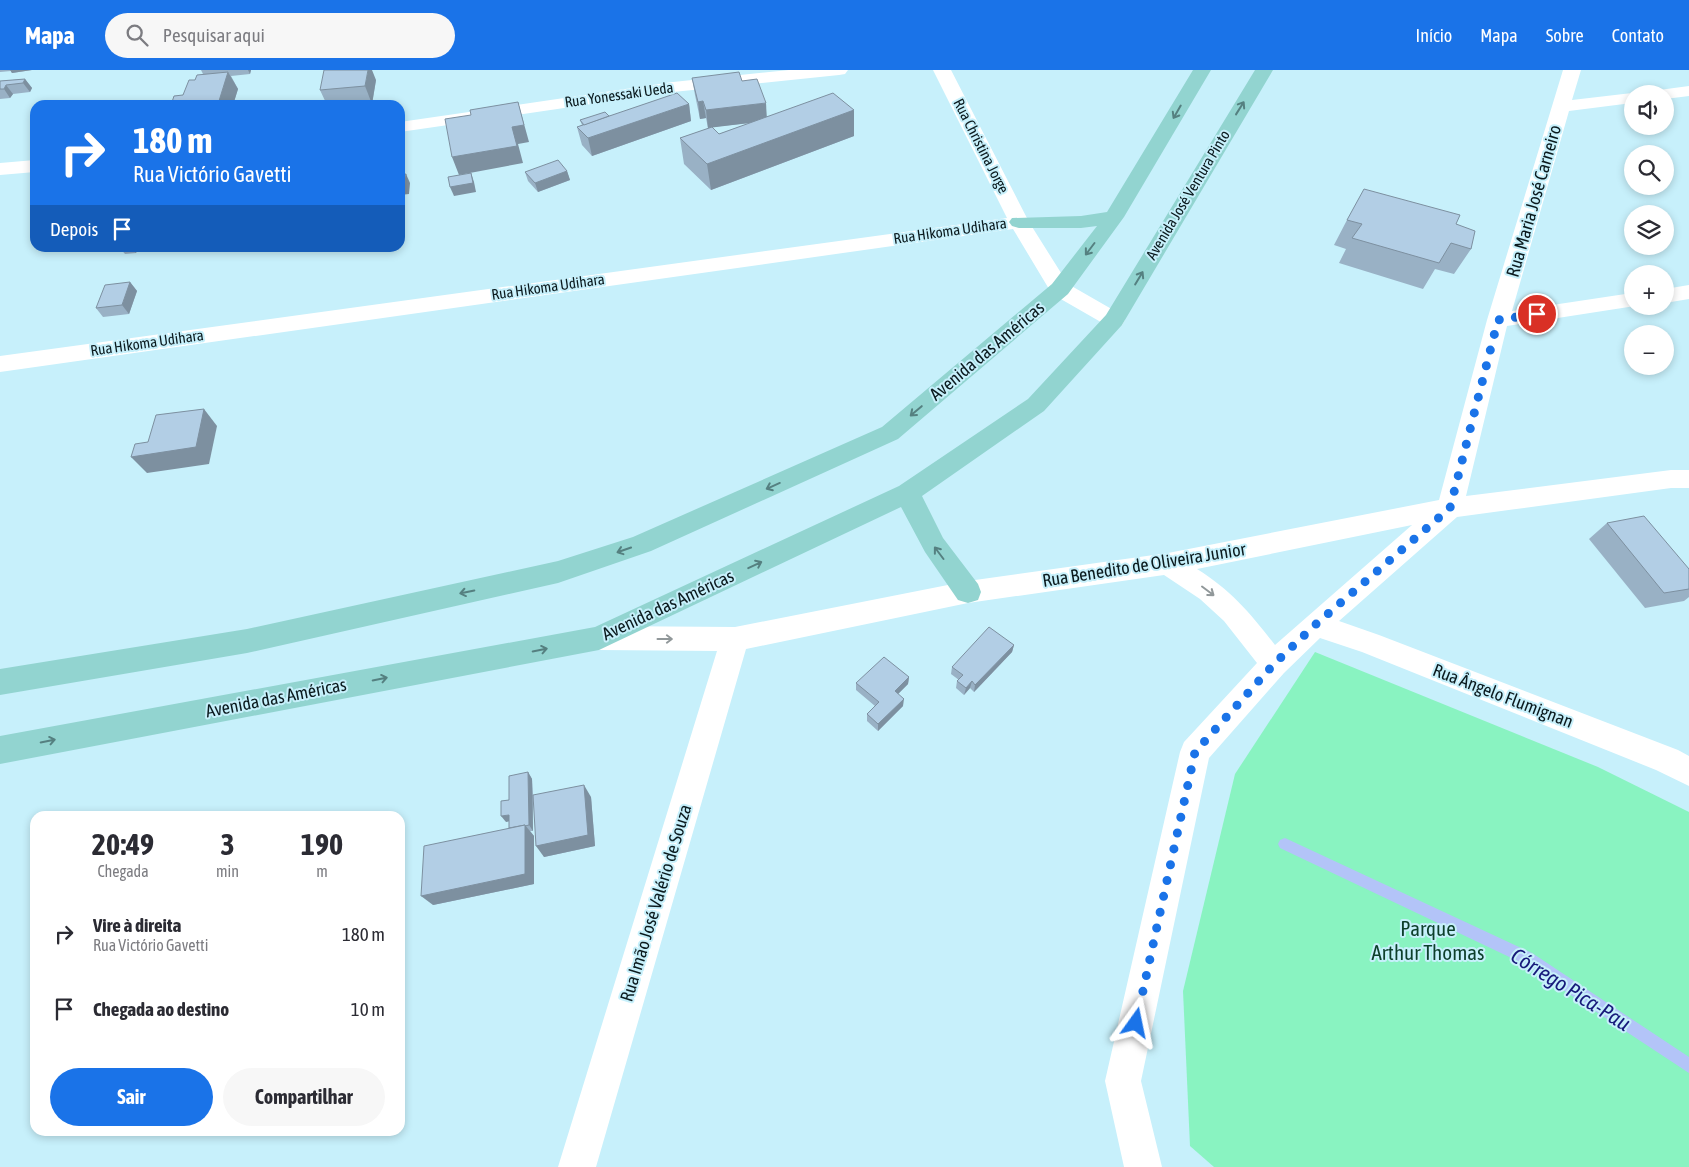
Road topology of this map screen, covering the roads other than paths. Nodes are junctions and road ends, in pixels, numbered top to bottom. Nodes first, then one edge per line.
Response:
1 (840, 70) edge
2 (942, 70) edge
3 (1202, 70) edge
4 (1264, 70) edge
5 (1572, 70) edge
6 (1689, 91) edge
7 (1674, 93) edge
8 (1624, 99) edge
9 (1562, 106) junction
10 (405, 125) edge
11 (30, 166) edge
12 (0, 169) edge
13 (1114, 216) junction
14 (1019, 222) junction
15 (1060, 289) junction
16 (1689, 292) edge
17 (1674, 294) edge
18 (1624, 301) edge
19 (1114, 320) junction
20 (1498, 320) junction
21 (0, 364) edge
22 (1689, 478) edge
23 (908, 493) junction
24 (1450, 508) junction
25 (1168, 564) junction
26 (968, 592) junction
27 (1315, 625) junction
28 (599, 638) junction
29 (735, 639) junction
30 (1274, 664) junction
31 (0, 682) edge
32 (0, 750) edge
33 (1689, 772) edge
34 (577, 1167) edge
35 (1143, 1167) edge

1 - 10 street, Rua Yonessaki Ueda
2 - 14 street, Rua Christina Jorge
3 -> 13 main road
19 -> 4 main road, Avenida José Ventura Pinto
5 - 9 street, Rua Maria José Carneiro
6 - 7 street
8 - 9 street
9 - 20 street, Rua Maria José Carneiro
11 - 12 street
13 - 14 main road
13 -> 15 main road
14 - 15 street, Rua Hikoma Udihara
14 - 21 street, Rua Hikoma Udihara
15 - 19 street
15 -> 31 main road, Avenida das Américas
16 - 17 street
18 - 20 street
19 - 23 main road, Avenida das Américas
20 - 24 street, Rua Maria José Carneiro
22 - 24 street, Rua Benedito de Oliveira Junior
26 -> 23 main road
28 -> 23 main road, Avenida das Américas
24 - 25 street, Rua Benedito de Oliveira Junior
24 - 27 street
25 - 26 street, Rua Benedito de Oliveira Junior
25 -> 30 street
26 - 29 street, Rua Benedito de Oliveira Junior
27 - 30 street
27 - 33 street, Rua Ângelo Flumignan
28 -> 29 street, Rua Benedito de Oliveira Junior
32 -> 28 main road, Avenida das Américas
29 - 34 street, Rua Imão José Valério de Souza
30 - 35 street

